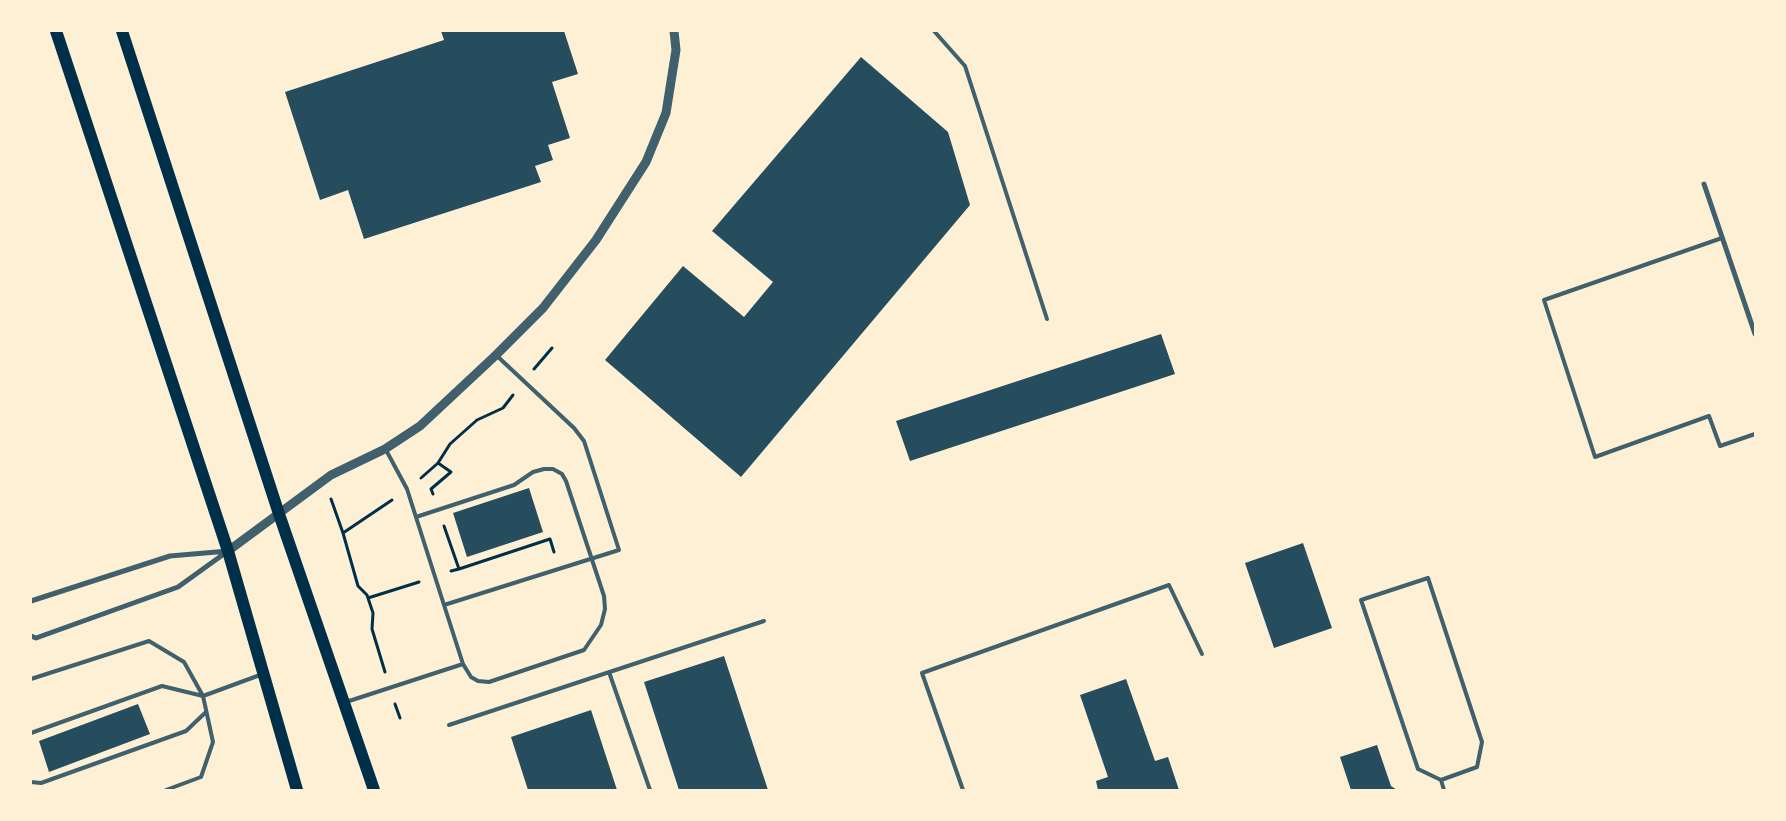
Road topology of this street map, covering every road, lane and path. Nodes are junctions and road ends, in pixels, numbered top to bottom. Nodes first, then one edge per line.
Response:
1 (56, 31) edge
2 (122, 31) edge
3 (674, 31) edge
4 (934, 31) edge
5 (1704, 184) dead end
6 (1722, 238) junction
7 (1047, 319) dead end
8 (1755, 334) edge
9 (552, 348) dead end
10 (496, 355) junction
11 (525, 380) junction
12 (1755, 434) edge
13 (386, 449) junction
14 (324, 480) junction
15 (407, 489) junction
16 (279, 514) junction
17 (416, 518) junction
18 (343, 533) junction
19 (228, 551) junction
20 (592, 559) junction
21 (459, 569) dead end
22 (560, 569) junction
23 (31, 601) edge
24 (444, 605) junction
25 (764, 621) dead end
26 (31, 636) edge
27 (1202, 654) dead end
28 (463, 664) junction
29 (609, 672) junction
30 (262, 674) junction
31 (31, 679) edge
32 (390, 687) junction
33 (202, 696) junction
34 (344, 703) junction
35 (206, 712) junction
36 (400, 718) dead end
37 (449, 725) dead end
38 (31, 733) edge
39 (1441, 780) junction
40 (31, 782) edge
41 (166, 790) edge
42 (297, 790) edge
43 (374, 790) edge
44 (650, 790) edge
45 (962, 790) edge
46 (1444, 790) edge

1 - 19 main road
2 - 16 main road
3 - 10 street
4 - 7 lane
5 - 6 street
6 - 8 street
6 - 12 lane
9 - 11 path
10 - 11 lane
10 - 13 street
11 - 15 path
11 - 20 lane
13 - 14 street
13 - 15 lane
14 - 16 street
14 - 18 path
15 - 17 lane
15 - 18 path
16 - 19 street
16 - 34 main road
17 - 20 lane
17 - 24 lane
18 - 32 path
19 - 23 street
19 - 26 street
19 - 30 main road
20 - 22 lane
20 - 28 lane
21 - 22 path
22 - 24 lane
24 - 28 lane
25 - 29 lane
27 - 45 lane
28 - 32 lane
29 - 37 lane
29 - 44 lane
30 - 33 lane
30 - 42 main road
31 - 33 lane
32 - 34 lane
32 - 36 path
33 - 35 lane
33 - 38 lane
34 - 43 main road
35 - 40 lane
35 - 41 lane
39 - 39 lane
39 - 46 lane

